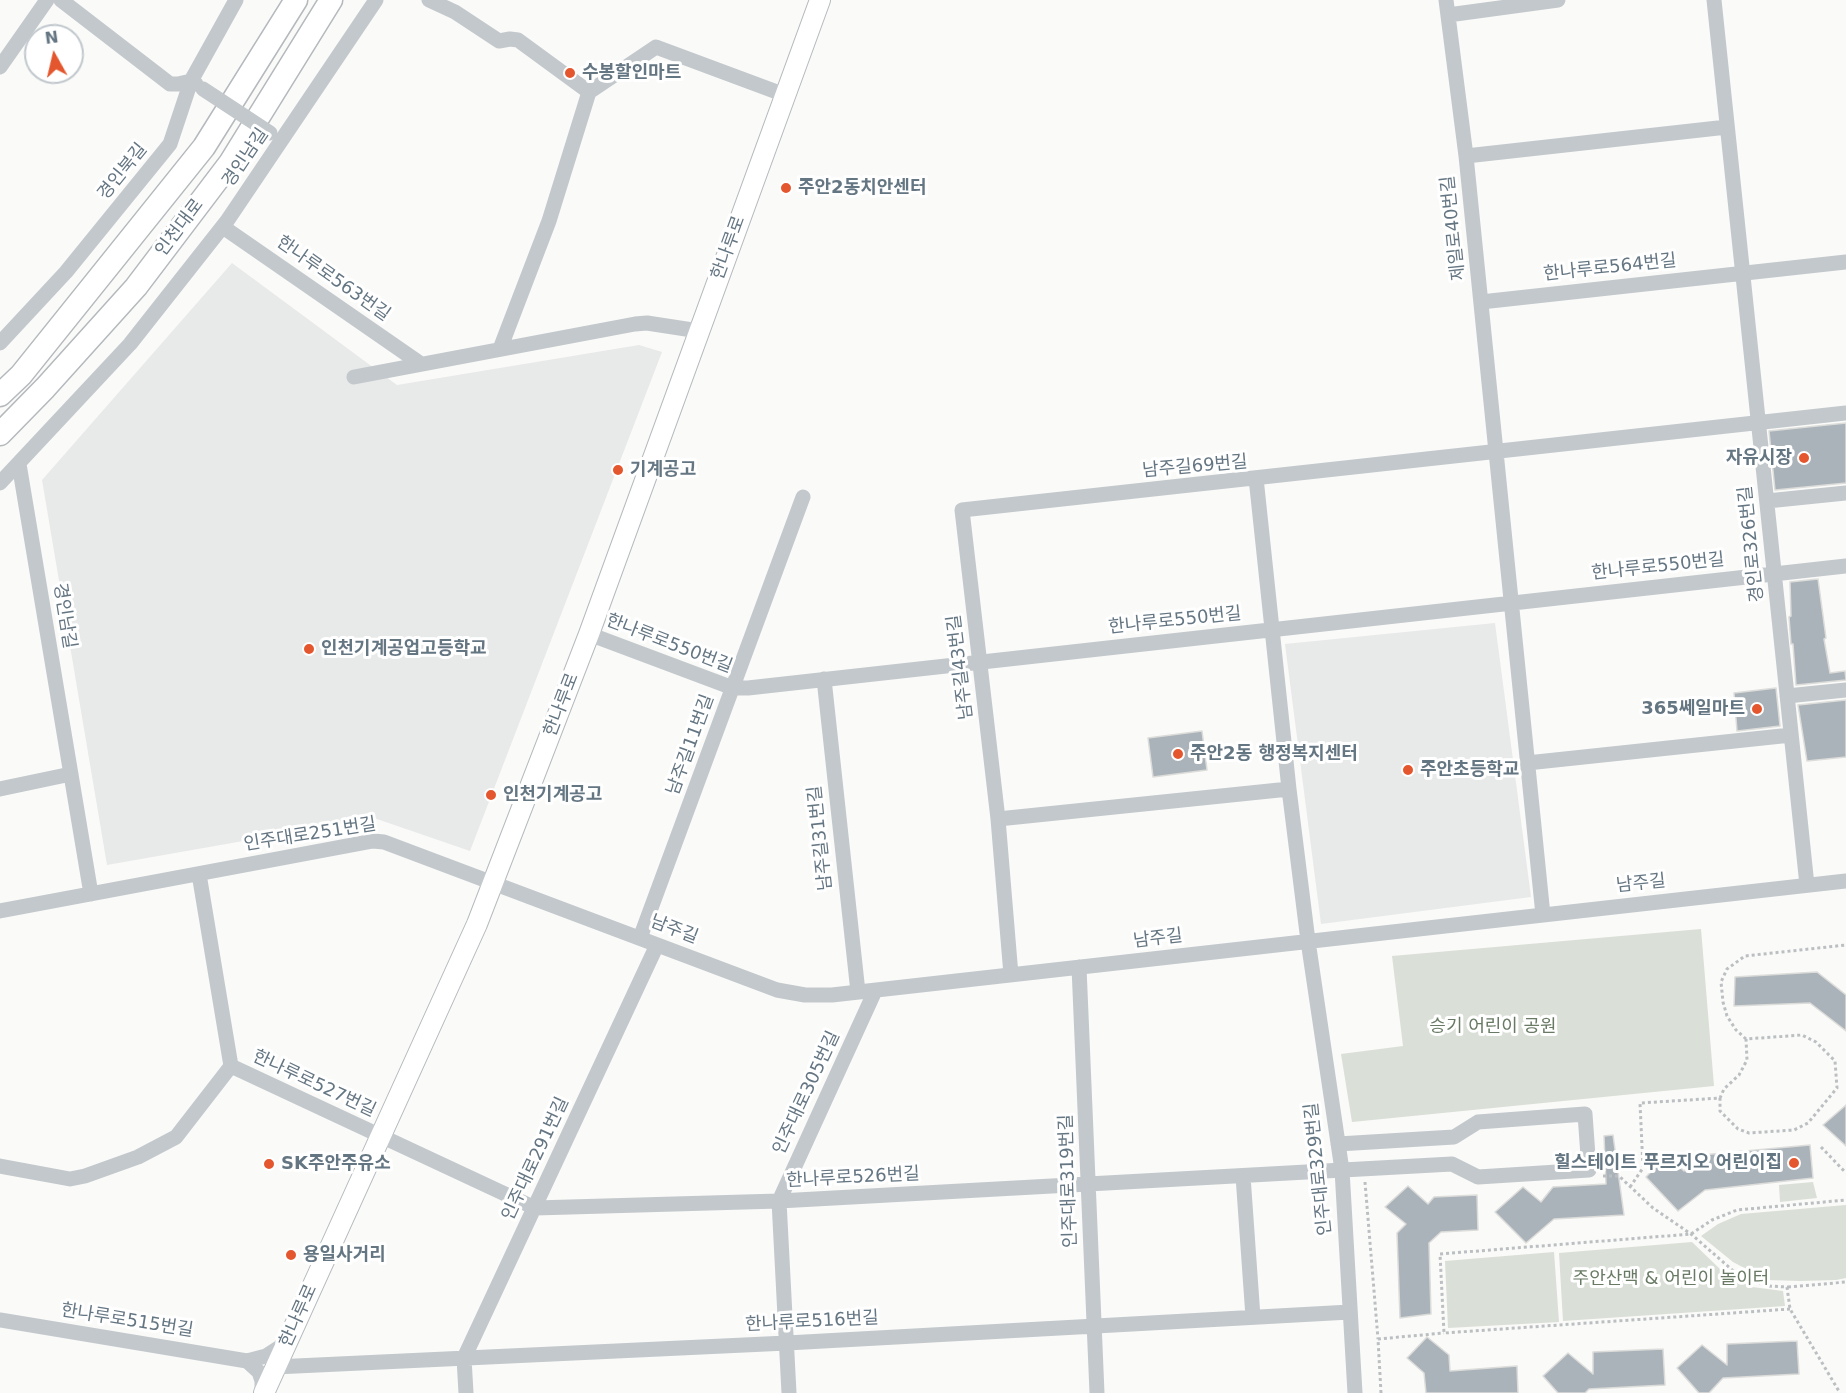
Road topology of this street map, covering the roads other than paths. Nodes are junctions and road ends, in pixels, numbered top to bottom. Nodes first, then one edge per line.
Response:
1 (46, 0) edge
2 (61, 0) edge
3 (236, 0) edge
4 (296, 0) edge
5 (331, 0) edge
6 (376, 0) edge
7 (820, 0) edge
8 (1558, 0) edge
9 (1714, 0) edge
10 (434, 1) edge
11 (1447, 7) edge
12 (0, 67) edge
13 (197, 85) junction
14 (589, 92) junction
15 (785, 95) junction
16 (1727, 127) junction
17 (276, 137) junction
18 (1466, 156) junction
19 (223, 227) junction
20 (1846, 262) edge
21 (1743, 273) junction
22 (1481, 302) junction
23 (699, 330) junction
24 (0, 343) edge
25 (500, 349) junction
26 (421, 364) junction
27 (354, 377) dead end
28 (0, 395) edge
29 (1846, 413) edge
30 (1759, 423) junction
31 (0, 434) edge
32 (1496, 452) junction
33 (19, 464) junction
34 (1256, 478) junction
35 (0, 483) edge
36 (1846, 493) edge
37 (803, 497) dead end
38 (1767, 501) junction
39 (962, 510) joint
40 (1846, 566) edge
41 (1774, 574) junction
42 (1511, 603) junction
43 (1272, 630) junction
44 (589, 634) junction
45 (980, 662) junction
46 (824, 679) junction
47 (733, 688) junction
48 (1846, 690) edge
49 (1787, 696) junction
50 (1791, 735) junction
51 (1527, 763) junction
52 (71, 774) junction
53 (0, 789) edge
54 (1289, 789) junction
55 (998, 819) junction
56 (199, 874) junction
57 (1846, 881) edge
58 (493, 883) junction
59 (1807, 885) junction
60 (91, 894) junction
61 (0, 911) edge
62 (1543, 915) junction
63 (640, 938) junction
64 (1308, 941) junction
65 (657, 945) junction
66 (1079, 968) junction
67 (1011, 975) junction
68 (875, 990) junction
69 (858, 992) junction
70 (231, 1066) junction
71 (381, 1136) junction
72 (1338, 1144) junction
73 (0, 1166) edge
74 (1342, 1170) junction
75 (1243, 1176) junction
76 (1088, 1184) junction
77 (779, 1201) junction
78 (535, 1208) junction
79 (1350, 1312) junction
80 (1252, 1317) junction
81 (0, 1320) edge
82 (1094, 1326) junction
83 (286, 1343) junction
84 (787, 1343) junction
85 (464, 1358) junction
86 (247, 1361) junction
87 (275, 1367) junction
88 (263, 1393) edge
89 (466, 1393) edge
90 (789, 1393) edge
91 (1097, 1393) edge
92 (1355, 1393) edge

1 - 12 street
2 - 13 street
3 - 13 street, 경인북길
4 - 28 highway, 인천대로
5 - 31 highway, 인천대로
6 - 17 street, 경인남길
7 - 15 main road, 한나루로
8 - 11 street
9 - 16 street, 경인로326번길
10 - 14 street
11 - 18 street, 제일로40번길
13 - 17 street, bridge
13 - 24 street, 경인북길
14 - 15 street
14 - 25 street
15 - 23 main road, 한나루로
16 - 18 street
16 - 21 street, 경인로326번길
17 - 19 street, 경인남길
18 - 22 street, 제일로40번길
19 - 26 street, 한나루로563번길
19 - 33 street, 경인남길
20 - 21 street, 한나루로564번길
21 - 22 street, 한나루로564번길
21 - 30 street, 경인로326번길
22 - 32 street, 제일로40번길
23 - 25 street
23 - 44 main road, 한나루로
25 - 26 street
26 - 27 street
29 - 30 street
30 - 32 street
30 - 38 street, 경인로326번길
32 - 34 street
32 - 42 street, 제일로40번길
33 - 35 street, 경인남길
33 - 52 street, 경인남길
34 - 39 street, 남주길69번길
34 - 43 street, 남주길69번길
36 - 38 street
37 - 47 street, 남주길11번길
38 - 41 street, 경인로326번길
39 - 45 street, 남주길43번길
40 - 41 street, 한나루로550번길
41 - 42 street, 한나루로550번길
41 - 49 street, 경인로326번길
42 - 43 street, 한나루로550번길
42 - 51 street, 제일로40번길
43 - 45 street, 한나루로550번길
43 - 54 street, 남주길69번길
44 - 47 street, 한나루로550번길
44 - 58 main road, 한나루로
45 - 46 street, 한나루로550번길
45 - 55 street, 남주길43번길
46 - 47 street, 한나루로550번길
46 - 69 street, 남주길31번길
47 - 63 street, 남주길11번길
48 - 49 street
49 - 50 street, 경인로326번길
50 - 51 street
50 - 59 street, 경인로326번길
51 - 62 street, 제일로40번길
52 - 53 street
52 - 60 street, 경인남길
54 - 55 street
54 - 64 street, 남주길69번길
55 - 67 street, 남주길43번길
56 - 58 street, 인주대로251번길
56 - 60 street, 인주대로251번길
56 - 70 street, 한나루로527번길
57 - 59 street, 남주길
58 - 63 street, 남주길
58 - 71 main road, 한나루로
59 - 62 street, 남주길
60 - 61 street, 인주대로251번길
62 - 64 street, 남주길
63 - 65 street, 남주길
64 - 66 street, 남주길
64 - 72 street, 인주대로329번길
65 - 69 street, 남주길
65 - 78 street, 인주대로291번길
66 - 67 street, 남주길
66 - 76 street, 인주대로319번길
67 - 68 street, 남주길
68 - 69 street, 남주길
68 - 77 street, 인주대로305번길
70 - 71 street, 한나루로527번길
70 - 73 street, 한나루로527번길
71 - 78 street, 한나루로526번길
71 - 83 main road, 한나루로
72 - 74 street, 인주대로329번길
72 - 74 street, 한나루로526번길
74 - 75 street, 한나루로526번길
74 - 79 street, 인주대로329번길
75 - 76 street, 한나루로526번길
75 - 80 street
76 - 77 street, 한나루로526번길
76 - 82 street, 인주대로319번길
77 - 78 street, 한나루로526번길
77 - 84 street, 인주대로305번길
78 - 85 street, 인주대로291번길
79 - 80 street, 한나루로516번길
79 - 92 street, 인주대로329번길
80 - 82 street, 한나루로516번길
81 - 86 street, 한나루로515번길
82 - 84 street, 한나루로516번길
82 - 91 street, 인주대로319번길
83 - 86 street
83 - 87 main road, 한나루로
84 - 85 street, 한나루로516번길
84 - 90 street, 인주대로305번길
85 - 87 street, 한나루로516번길
85 - 89 street, 인주대로291번길
86 - 88 street
87 - 88 main road, 한나루로

